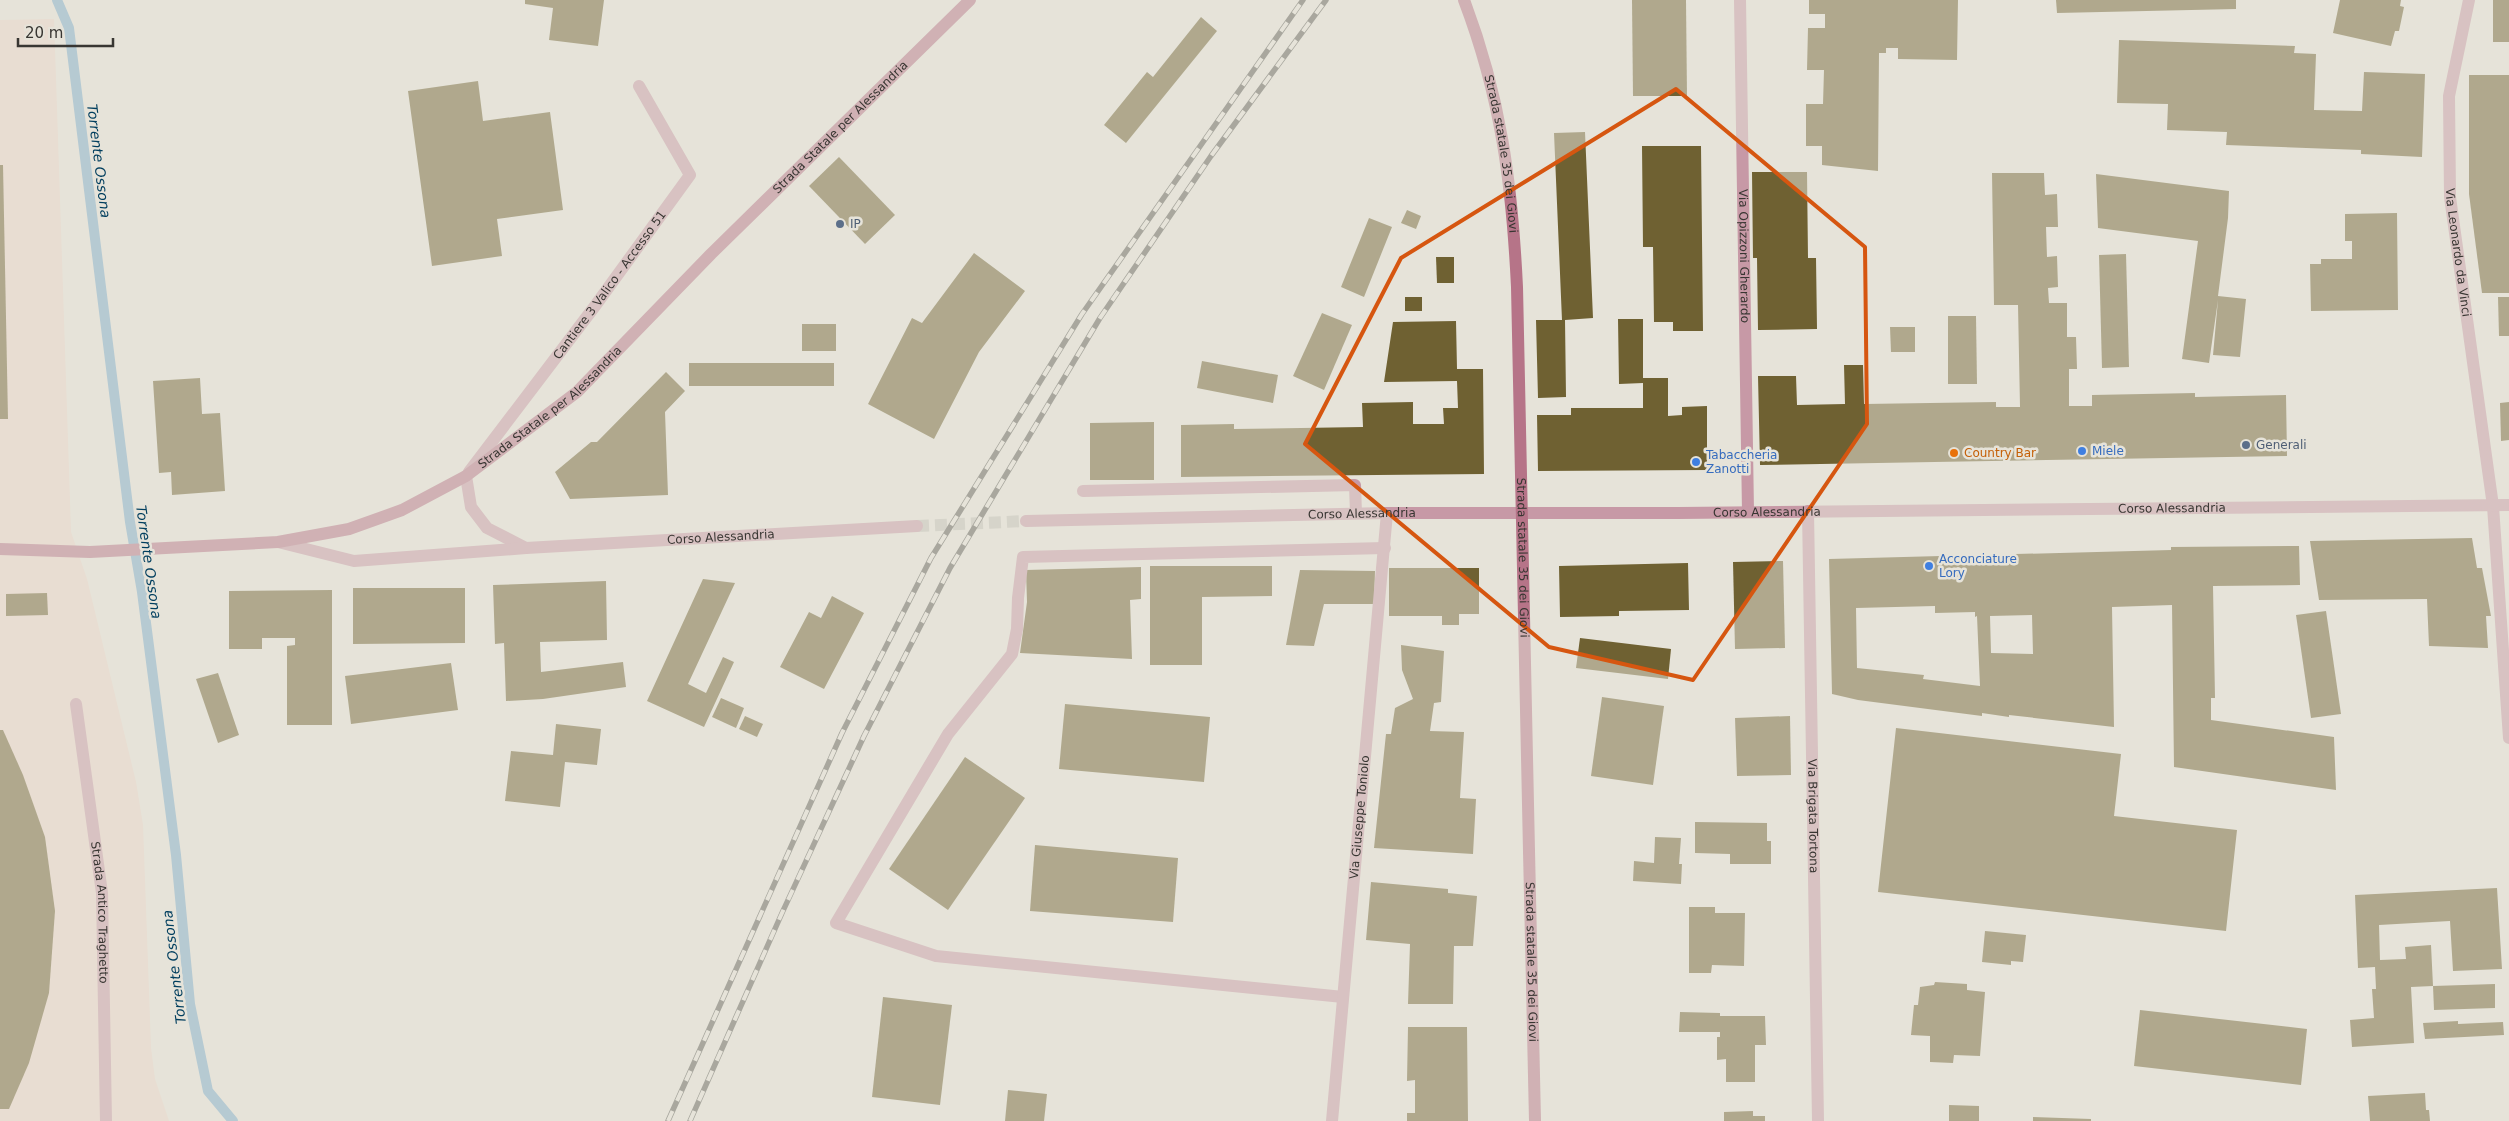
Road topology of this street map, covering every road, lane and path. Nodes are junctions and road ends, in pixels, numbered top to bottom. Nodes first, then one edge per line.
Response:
1 (970, 0) edge
2 (1464, 0) edge
3 (1740, 0) edge
4 (2469, 0) edge
5 (639, 86) dead end
6 (466, 476) junction
7 (1083, 491) dead end
8 (2493, 506) junction
9 (2509, 506) edge
10 (1808, 511) junction
11 (1748, 512) junction
12 (1356, 513) junction
13 (1388, 513) junction
14 (1026, 521) tunnel mouth
15 (917, 526) tunnel mouth
16 (278, 542) junction
17 (526, 548) junction
18 (1385, 548) junction
19 (0, 549) edge
20 (76, 704) dead end
21 (2509, 738) edge
22 (1343, 997) junction
23 (106, 1121) edge
24 (1332, 1121) edge
25 (1535, 1121) edge
26 (1818, 1121) edge

1 - 6 main road, Strada Statale per Alessandria
2 - 25 main road, Strada statale 35 dei Giovi, bridge
3 - 11 street, Via Opizzoni Gherardo
4 - 8 street, Via Leonardo da Vinci
5 - 6 street, Cantiere 3 Valico - Accesso 51
6 - 16 main road, Strada Statale per Alessandria
6 - 17 street
7 - 12 street
8 - 9 street, Corso Alessandria
8 - 10 street, Corso Alessandria
8 - 21 street, Via Leonardo da Vinci
10 - 11 street, Corso Alessandria
10 - 26 street, Via Brigata Tortona
11 - 13 street, Corso Alessandria
12 - 13 street, Corso Alessandria
12 - 14 street, Corso Alessandria
13 - 18 street, Via Giuseppe Toniolo
15 - 17 street, Corso Alessandria
16 - 17 street, Corso Alessandria
16 - 19 main road, Strada Statale per Alessandria
18 - 22 street, Via Giuseppe Toniolo
18 - 22 street
20 - 23 street, Strada Antico Traghetto
22 - 24 street, Via Giuseppe Toniolo

